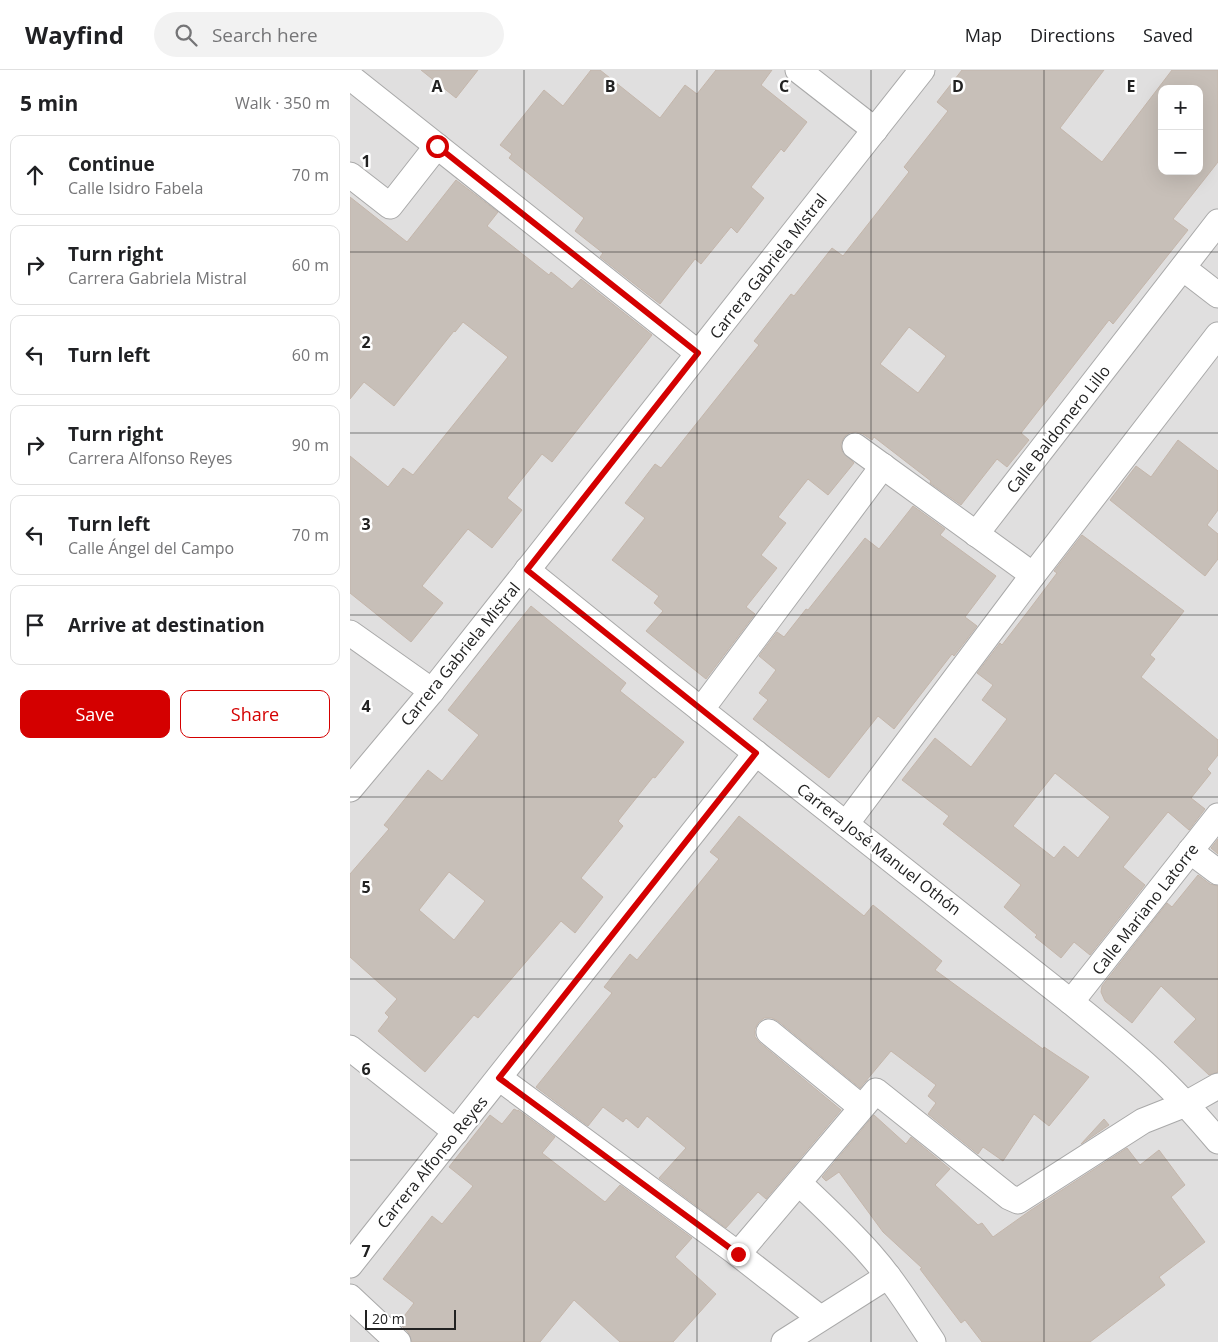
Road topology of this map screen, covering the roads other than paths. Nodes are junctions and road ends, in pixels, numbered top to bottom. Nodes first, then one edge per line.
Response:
1 (798, 70) edge
2 (922, 70) edge
3 (350, 77) edge
4 (875, 130) junction
5 (437, 146) junction
6 (350, 175) edge
7 (1218, 222) edge
8 (1182, 268) junction
9 (1218, 295) edge
10 (1218, 334) edge
11 (698, 353) junction
12 (855, 446) dead end
13 (882, 466) junction
14 (976, 534) junction
15 (527, 570) junction
16 (1033, 575) junction
17 (350, 633) edge
18 (432, 691) junction
19 (700, 710) junction
20 (756, 753) junction
21 (350, 789) edge
22 (1218, 816) edge
23 (846, 824) junction
24 (1190, 851) junction
25 (1218, 872) edge
26 (1071, 1002) junction
27 (769, 1032) dead end
28 (350, 1048) edge
29 (499, 1078) junction
30 (1218, 1086) edge
31 (1186, 1104) junction
32 (861, 1107) junction
33 (456, 1132) junction
34 (1218, 1141) edge
35 (799, 1183) junction
36 (738, 1254) junction
37 (350, 1265) edge
38 (888, 1276) junction
39 (350, 1297) edge
40 (820, 1318) junction
41 (398, 1342) edge
42 (784, 1342) edge
43 (933, 1342) edge

1 - 4 street
2 - 4 street, Carrera Gabriela Mistral
3 - 5 street
4 - 11 street, Carrera Gabriela Mistral
5 - 6 street
5 - 11 street
7 - 8 street, Calle Baldomero Lillo
8 - 9 street
8 - 14 street, Calle Baldomero Lillo
10 - 16 street
11 - 15 street, Carrera Gabriela Mistral
12 - 13 street
13 - 14 street
13 - 19 street
14 - 16 street
15 - 18 street, Carrera Gabriela Mistral
15 - 19 street, Carrera José Manuel Othón
16 - 23 street
17 - 18 street
18 - 21 street, Carrera Gabriela Mistral
19 - 20 street, Carrera José Manuel Othón
20 - 23 street, Carrera José Manuel Othón
20 - 29 street, Carrera Alfonso Reyes
22 - 24 street, Calle Mariano Latorre
23 - 26 street, Carrera José Manuel Othón
24 - 25 street
24 - 26 street, Calle Mariano Latorre
26 - 31 street, Carrera José Manuel Othón
27 - 32 street
28 - 33 street
29 - 33 street, Carrera Alfonso Reyes
29 - 36 street
30 - 31 street
31 - 32 street
31 - 34 street, Carrera José Manuel Othón
32 - 35 street
33 - 37 street, Carrera Alfonso Reyes
35 - 36 street
35 - 38 street
36 - 40 street
38 - 40 street
38 - 43 street
39 - 41 street
40 - 42 street

